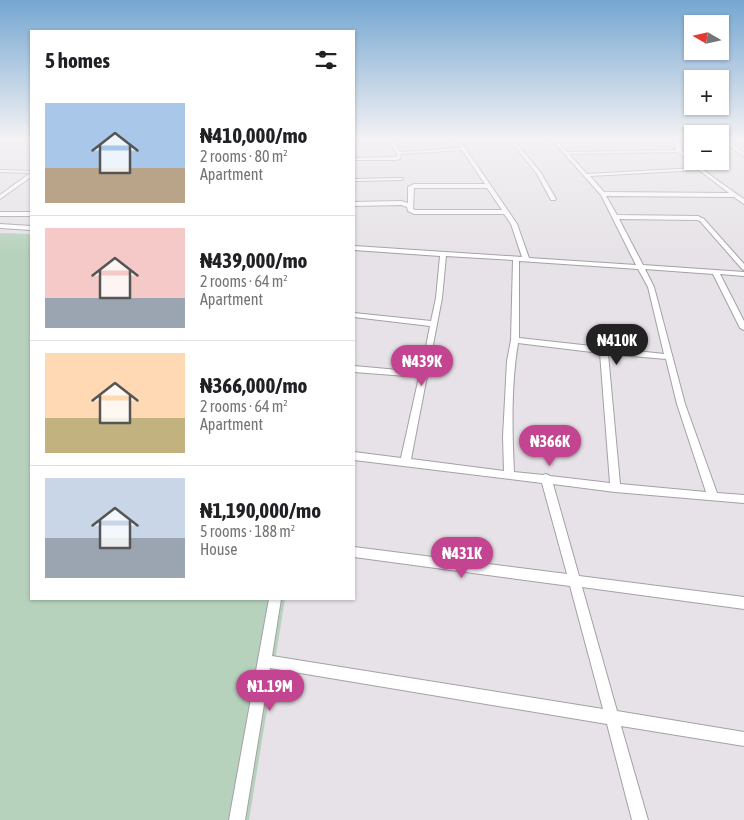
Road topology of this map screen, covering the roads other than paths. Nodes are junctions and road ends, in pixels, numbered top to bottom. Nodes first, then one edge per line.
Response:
1 (25, 177) edge
2 (483, 177) edge
3 (542, 177) edge
4 (590, 177) edge
5 (711, 177) edge
6 (401, 179) dead end
7 (355, 180) edge
8 (489, 186) junction
9 (603, 194) junction
10 (1, 196) edge
11 (739, 197) edge
12 (553, 199) dead end
13 (744, 202) edge
14 (355, 204) edge
15 (411, 206) junction
16 (506, 212) junction
17 (0, 214) edge
18 (30, 214) edge
19 (616, 217) junction
20 (0, 226) edge
21 (30, 228) edge
22 (355, 248) edge
23 (443, 253) junction
24 (516, 258) junction
25 (526, 259) junction
26 (642, 268) junction
27 (744, 268) edge
28 (716, 273) junction
29 (744, 274) edge
30 (355, 315) edge
31 (434, 324) junction
32 (744, 328) edge
33 (515, 340) junction
34 (604, 351) junction
35 (669, 357) junction
36 (355, 369) edge
37 (424, 375) junction
38 (355, 456) edge
39 (405, 462) junction
40 (509, 474) junction
41 (546, 478) junction
42 (615, 488) junction
43 (713, 496) junction
44 (744, 500) edge
45 (355, 552) edge
46 (574, 580) junction
47 (275, 600) edge
48 (744, 603) edge
49 (264, 661) junction
50 (612, 716) junction
51 (744, 739) edge
52 (237, 820) edge
53 (640, 820) edge

1 - 10 street
2 - 8 street
3 - 12 street
4 - 9 street
5 - 11 street
6 - 7 street
8 - 15 street
8 - 16 street
9 - 11 street
9 - 19 street
11 - 13 street
14 - 15 street
15 - 16 street
16 - 25 street
17 - 18 street
19 - 26 street
19 - 27 street
20 - 21 street
22 - 23 street
23 - 24 street
23 - 31 street
24 - 25 street
24 - 33 street
25 - 26 street
26 - 28 street
26 - 35 street
28 - 29 street
28 - 32 street
30 - 31 street
31 - 37 street
33 - 34 street
33 - 40 street
34 - 35 street
34 - 42 street
35 - 43 street
36 - 37 street
37 - 39 street
38 - 39 street
39 - 40 street
40 - 41 street
41 - 42 street
41 - 46 street
42 - 43 street
43 - 44 street
45 - 46 street
46 - 48 street
46 - 50 street
47 - 49 street
49 - 50 street
49 - 52 street
50 - 51 street
50 - 53 street

